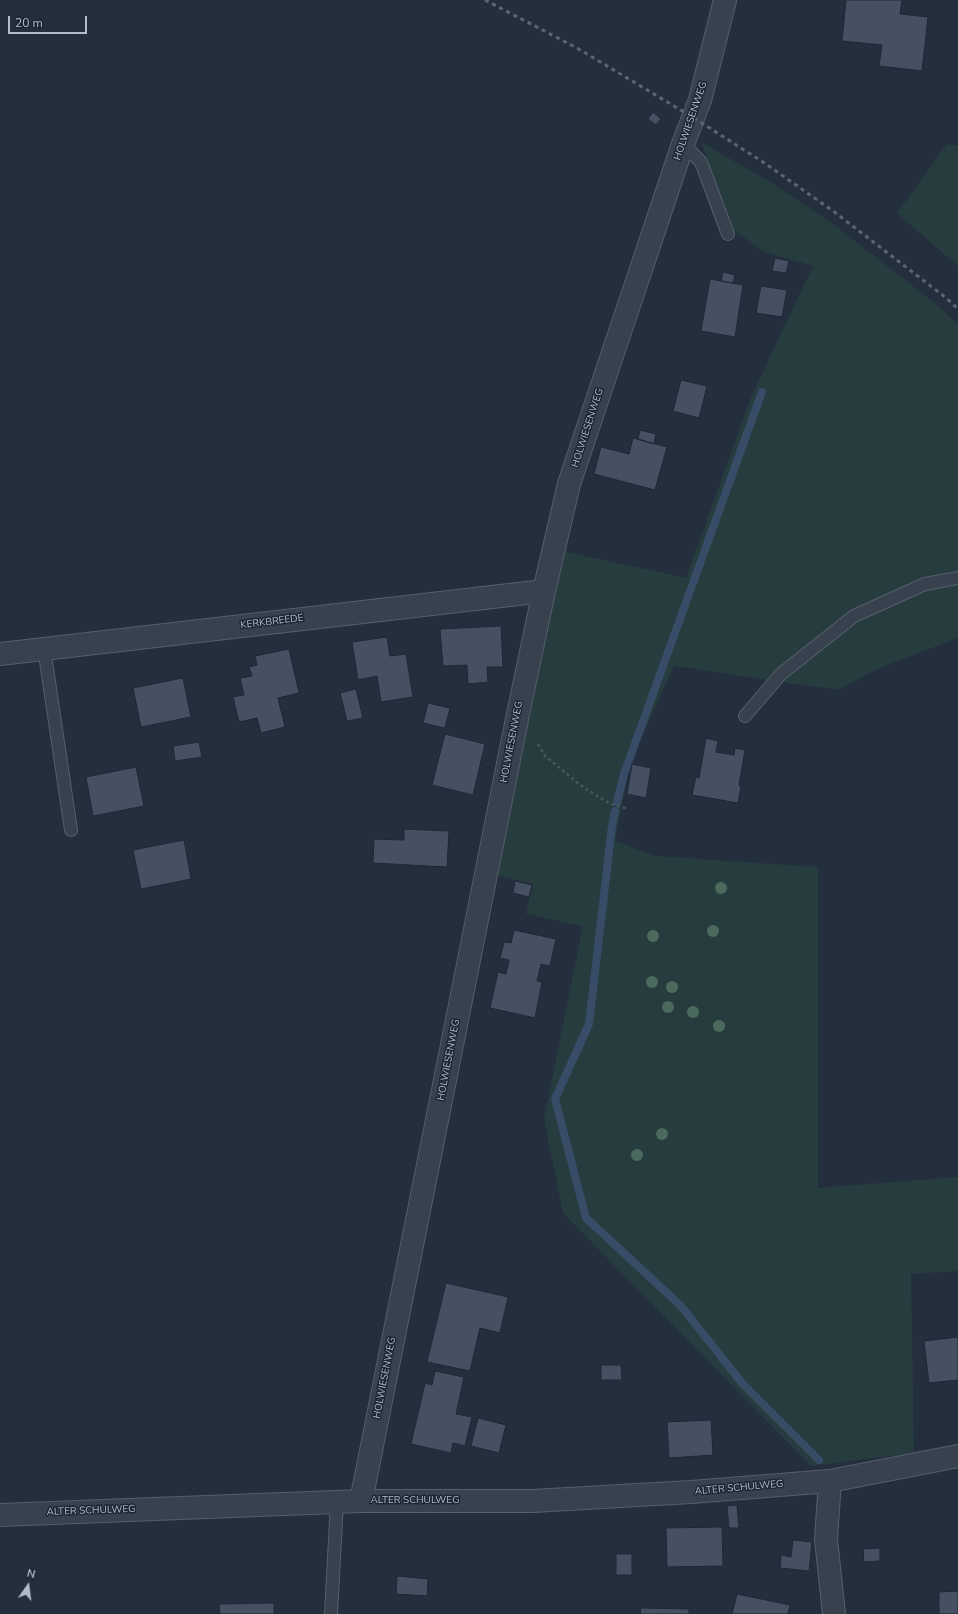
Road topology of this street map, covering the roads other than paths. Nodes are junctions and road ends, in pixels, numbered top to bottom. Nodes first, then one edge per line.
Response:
1 (725, 0) edge
2 (683, 144) junction
3 (728, 234) dead end
4 (958, 578) edge
5 (544, 591) junction
6 (44, 648) junction
7 (0, 654) edge
8 (744, 716) dead end
9 (71, 830) dead end
10 (958, 1456) edge
11 (830, 1481) junction
12 (361, 1501) junction
13 (337, 1502) junction
14 (0, 1515) edge
15 (332, 1614) edge
16 (834, 1614) edge

1 - 2 street, HOLWIESENWEG
2 - 3 lane
2 - 5 street, HOLWIESENWEG
4 - 8 lane
5 - 6 street, KERKBREEDE
5 - 12 street, HOLWIESENWEG
6 - 7 street, KERKBREEDE
6 - 9 lane
10 - 11 street, ALTER SCHULWEG
11 - 12 street, ALTER SCHULWEG
11 - 16 street
12 - 13 street, ALTER SCHULWEG
13 - 14 street, ALTER SCHULWEG
13 - 15 lane

